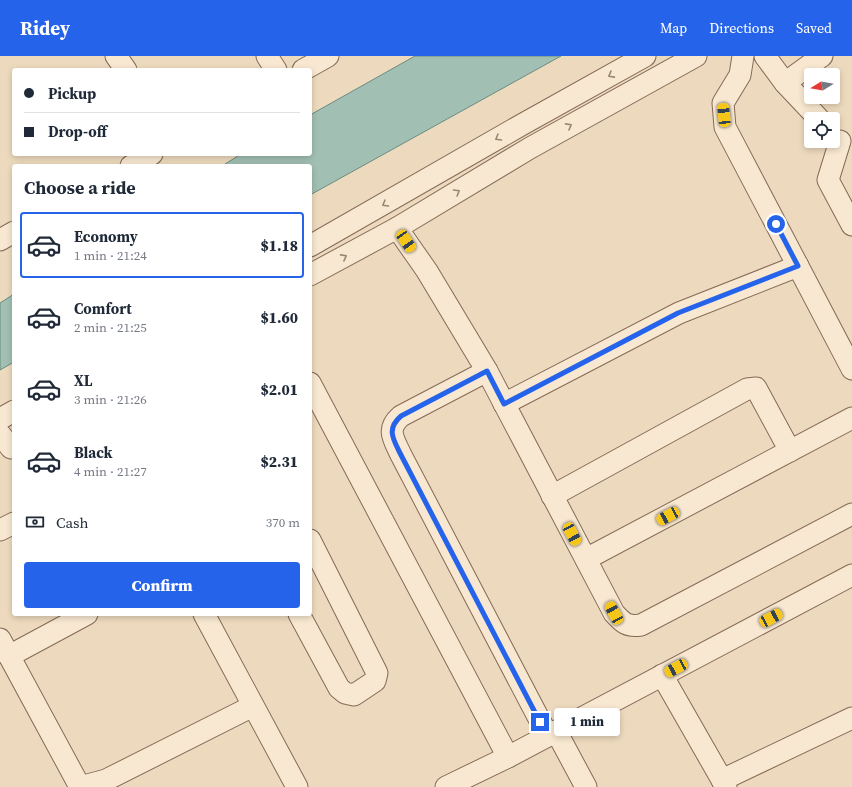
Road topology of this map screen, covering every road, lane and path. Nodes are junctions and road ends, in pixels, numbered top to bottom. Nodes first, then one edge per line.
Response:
1 (116, 56) edge
2 (267, 56) edge
3 (328, 56) edge
4 (645, 56) edge
5 (696, 56) edge
6 (743, 56) edge
7 (765, 56) edge
8 (822, 56) edge
9 (125, 68) edge
10 (275, 68) edge
11 (306, 68) edge
12 (785, 83) junction
13 (812, 112) edge
14 (842, 142) edge
15 (148, 156) edge
16 (134, 164) edge
17 (852, 224) edge
18 (397, 228) junction
19 (12, 233) edge
20 (0, 240) edge
21 (312, 245) edge
22 (798, 266) junction
23 (312, 274) edge
24 (852, 369) edge
25 (487, 371) junction
26 (312, 387) edge
27 (504, 404) junction
28 (12, 412) edge
29 (852, 418) edge
30 (0, 419) edge
31 (790, 451) junction
32 (552, 496) junction
33 (852, 514) edge
34 (12, 524) edge
35 (0, 530) edge
36 (312, 544) edge
37 (586, 559) junction
38 (852, 575) edge
39 (82, 616) edge
40 (205, 616) edge
41 (300, 616) edge
42 (4, 647) edge
43 (662, 676) junction
44 (253, 706) junction
45 (852, 718) edge
46 (552, 734) junction
47 (508, 757) junction
48 (724, 783) edge
49 (297, 787) edge
50 (447, 787) edge
51 (586, 787) edge

1 - 9 street
2 - 10 street
3 - 11 street
4 -> 21 street
18 -> 5 street
6 - 22 street
7 - 12 street
8 - 12 street
12 - 13 street
14 - 17 street
15 - 16 street
23 -> 18 street
18 - 25 street
19 - 20 street
22 - 24 street
22 - 27 street
25 - 27 street
25 - 46 street
26 - 47 street
27 - 32 street
28 - 30 street
29 - 31 street
31 - 32 street
31 - 37 street
32 - 37 street
33 - 37 street
34 - 35 street
36 - 41 street
38 - 43 street
39 - 42 street
40 - 44 street
42 - 44 street
43 - 46 street
43 - 48 street
44 - 49 street
45 - 48 street
46 - 47 street
46 - 51 street
47 - 50 street

